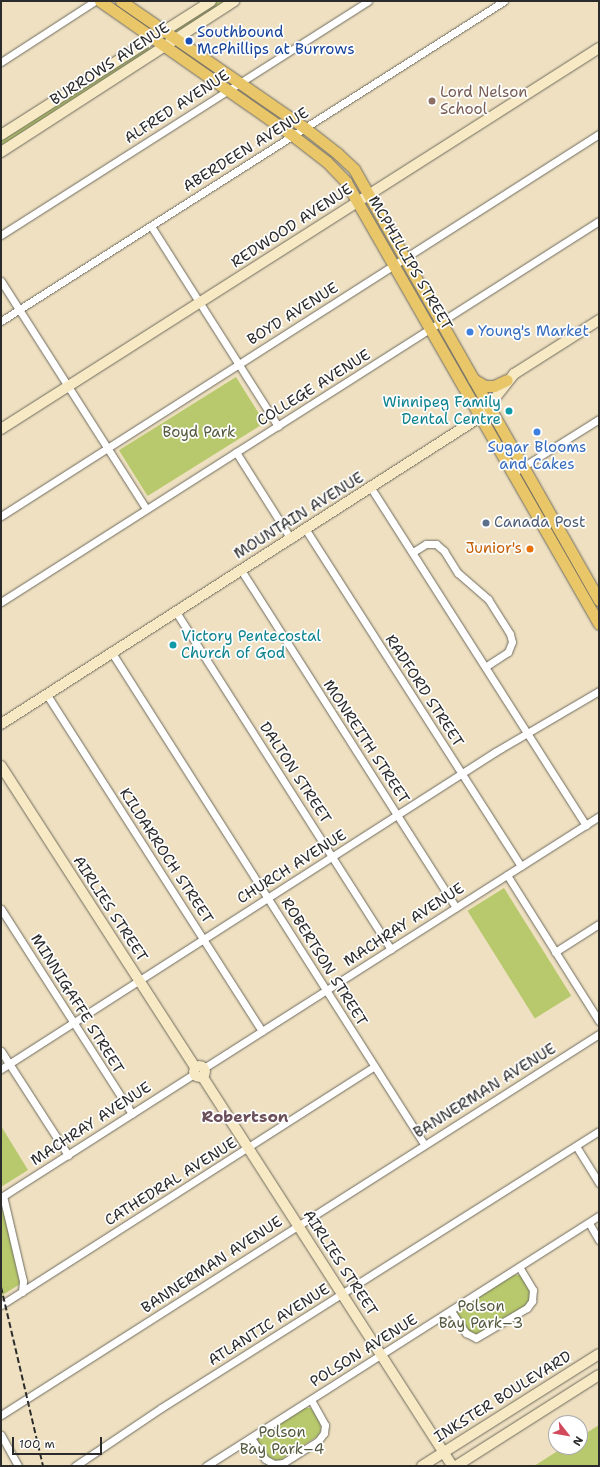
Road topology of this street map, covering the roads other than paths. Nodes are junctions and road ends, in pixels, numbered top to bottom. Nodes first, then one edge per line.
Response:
1 (95, 1) edge
2 (100, 1) edge
3 (121, 1) edge
4 (211, 1) edge
5 (234, 1) edge
6 (368, 1) edge
7 (504, 1) edge
8 (164, 31) junction
9 (152, 38) junction
10 (176, 39) junction
11 (165, 47) junction
12 (599, 48) edge
13 (1, 62) edge
14 (239, 82) junction
15 (228, 91) junction
16 (305, 128) junction
17 (599, 134) edge
18 (292, 135) junction
19 (1, 136) edge
20 (1, 152) edge
21 (368, 194) junction
22 (358, 202) junction
23 (599, 221) edge
24 (151, 226) junction
25 (1, 235) edge
26 (406, 258) junction
27 (395, 265) junction
28 (1, 281) edge
29 (200, 303) junction
30 (19, 310) junction
31 (599, 320) edge
32 (1, 321) edge
33 (441, 322) junction
34 (430, 329) junction
35 (239, 364) junction
36 (473, 379) junction
37 (507, 380) junction
38 (68, 386) junction
39 (488, 406) junction
40 (480, 417) junction
41 (599, 419) edge
42 (278, 426) junction
43 (1, 429) edge
44 (107, 448) junction
45 (236, 452) junction
46 (523, 467) junction
47 (513, 474) junction
48 (371, 488) junction
49 (146, 509) junction
50 (1, 516) edge
51 (306, 530) junction
52 (291, 539) junction
53 (413, 552) junction
54 (241, 570) junction
55 (599, 600) edge
56 (1, 602) edge
57 (176, 612) junction
58 (598, 620) edge
59 (112, 653) junction
60 (485, 666) junction
61 (599, 691) edge
62 (47, 695) junction
63 (1, 724) edge
64 (527, 733) junction
65 (1, 766) edge
66 (462, 774) junction
67 (398, 815) junction
68 (599, 816) edge
69 (586, 825) junction
70 (333, 856) junction
71 (521, 866) junction
72 (507, 875) junction
73 (268, 898) junction
74 (456, 908) junction
75 (1, 909) edge
76 (599, 924) edge
77 (203, 938) junction
78 (392, 949) junction
79 (555, 952) junction
80 (138, 980) junction
81 (327, 990) junction
82 (599, 1021) edge
83 (74, 1022) junction
84 (262, 1031) junction
85 (599, 1034) edge
86 (1, 1051) edge
87 (9, 1064) junction
88 (374, 1066) junction
89 (1, 1069) edge
90 (199, 1071) junction
91 (132, 1114) junction
92 (599, 1131) edge
93 (424, 1144) junction
94 (576, 1146) junction
95 (250, 1147) junction
96 (68, 1155) junction
97 (599, 1183) edge
98 (599, 1216) edge
99 (589, 1223) junction
100 (298, 1225) junction
101 (599, 1240) edge
102 (519, 1267) junction
103 (22, 1292) junction
104 (342, 1295) junction
105 (1, 1305) edge
106 (451, 1311) junction
107 (599, 1354) edge
108 (381, 1355) junction
109 (599, 1375) edge
110 (311, 1400) junction
111 (1, 1416) edge
112 (1, 1435) edge
113 (251, 1438) junction
114 (443, 1453) junction
115 (18, 1466) edge
116 (75, 1466) edge
117 (206, 1466) edge
118 (422, 1466) edge
119 (452, 1466) edge
120 (456, 1466) edge

1 - 13 street
2 - 9 main road, MCPHILLIPS STREET
3 - 8 main road, MCPHILLIPS STREET
4 - 8 street, BURROWS AVENUE
5 - 10 street, BURROWS AVENUE
6 - 14 street, ALFRED AVENUE
7 - 16 street, ABERDEEN AVENUE
8 - 9 street, BURROWS AVENUE
8 - 10 main road, MCPHILLIPS STREET
9 - 11 main road, MCPHILLIPS STREET
9 - 19 street, BURROWS AVENUE
10 - 11 street, BURROWS AVENUE
10 - 14 main road, MCPHILLIPS STREET
11 - 15 main road, MCPHILLIPS STREET
11 - 20 street, BURROWS AVENUE
12 - 21 street, REDWOOD AVENUE
14 - 15 street, ALFRED AVENUE
14 - 16 main road, MCPHILLIPS STREET
15 - 18 main road, MCPHILLIPS STREET
15 - 25 street, ALFRED AVENUE
16 - 18 street, ABERDEEN AVENUE
16 - 21 main road, MCPHILLIPS STREET
17 - 26 street, BOYD AVENUE
18 - 22 main road, MCPHILLIPS STREET
18 - 24 street, ABERDEEN AVENUE
21 - 22 street, REDWOOD AVENUE
21 - 26 main road, MCPHILLIPS STREET
22 - 27 main road, MCPHILLIPS STREET
22 - 29 street, REDWOOD AVENUE
23 - 33 street, COLLEGE AVENUE
24 - 29 street
24 - 30 street, ABERDEEN AVENUE
26 - 27 street, BOYD AVENUE
26 - 33 main road, MCPHILLIPS STREET
27 - 34 main road, MCPHILLIPS STREET
27 - 35 street, BOYD AVENUE
28 - 30 street
29 - 35 street
29 - 38 street, REDWOOD AVENUE
30 - 32 street, ABERDEEN AVENUE
30 - 38 street
31 - 37 street, MOUNTAIN AVENUE
33 - 34 street, COLLEGE AVENUE
33 - 36 main road, MCPHILLIPS STREET
34 - 40 main road, MCPHILLIPS STREET
34 - 42 street, COLLEGE AVENUE
35 - 42 street
35 - 44 street, BOYD AVENUE
36 - 37 main road
36 - 39 main road, MCPHILLIPS STREET
37 - 39 street, MOUNTAIN AVENUE
38 - 43 street, REDWOOD AVENUE
38 - 44 street
39 - 40 street, MOUNTAIN AVENUE
39 - 46 main road, MCPHILLIPS STREET
40 - 47 main road, MCPHILLIPS STREET
40 - 48 street, MOUNTAIN AVENUE
41 - 46 street
42 - 45 street, COLLEGE AVENUE
44 - 49 street
44 - 50 street, BOYD AVENUE
45 - 49 street, COLLEGE AVENUE
45 - 52 street
46 - 47 street
46 - 55 main road, MCPHILLIPS STREET
47 - 58 main road, MCPHILLIPS STREET
48 - 51 street, MOUNTAIN AVENUE
48 - 53 street
49 - 56 street, COLLEGE AVENUE
51 - 52 street, MOUNTAIN AVENUE
51 - 66 street, RADFORD STREET
52 - 54 street, MOUNTAIN AVENUE
53 - 60 street
53 - 60 street
54 - 57 street, MOUNTAIN AVENUE
54 - 67 street, MONREITH STREET
57 - 59 street, MOUNTAIN AVENUE
57 - 70 street, DALTON STREET
59 - 62 street, MOUNTAIN AVENUE
59 - 73 street, ROBERTSON STREET
60 - 64 street
61 - 64 street, CHURCH AVENUE
62 - 63 street, MOUNTAIN AVENUE
62 - 77 street, KILDARROCH STREET
64 - 66 street, CHURCH AVENUE
64 - 69 street
65 - 80 street, AIRLIES STREET
66 - 67 street, CHURCH AVENUE
66 - 71 street, RADFORD STREET
67 - 70 street, CHURCH AVENUE
67 - 74 street, MONREITH STREET
68 - 69 street, MACHRAY AVENUE
69 - 71 street, MACHRAY AVENUE
70 - 73 street, CHURCH AVENUE
70 - 78 street, DALTON STREET
71 - 72 street, MACHRAY AVENUE
72 - 74 street, MACHRAY AVENUE
72 - 79 street
73 - 77 street, CHURCH AVENUE
73 - 81 street, ROBERTSON STREET
74 - 78 street, MACHRAY AVENUE
75 - 83 street, MINNIGAFFE STREET
76 - 79 street
77 - 80 street, CHURCH AVENUE
77 - 84 street, KILDARROCH STREET
78 - 81 street, MACHRAY AVENUE
79 - 82 street
80 - 83 street, CHURCH AVENUE
80 - 90 street, AIRLIES STREET
81 - 84 street, MACHRAY AVENUE
81 - 88 street, ROBERTSON STREET
83 - 87 street, CHURCH AVENUE
83 - 91 street, MINNIGAFFE STREET
84 - 90 street, MACHRAY AVENUE
85 - 93 street, BANNERMAN AVENUE
86 - 87 street
87 - 89 street, CHURCH AVENUE
87 - 96 street
88 - 93 street, ROBERTSON STREET
88 - 95 street, CATHEDRAL AVENUE
90 - 91 street, MACHRAY AVENUE
90 - 95 street, AIRLIES STREET
91 - 96 street, MACHRAY AVENUE
92 - 94 street, ATLANTIC AVENUE
93 - 100 street, BANNERMAN AVENUE
94 - 97 street
94 - 104 street, ATLANTIC AVENUE
95 - 100 street, AIRLIES STREET
95 - 103 street, CATHEDRAL AVENUE
96 - 103 street, MACHRAY AVENUE
98 - 99 street, POLSON AVENUE
99 - 101 street
99 - 102 street, POLSON AVENUE
100 - 104 street, AIRLIES STREET
100 - 111 street, BANNERMAN AVENUE
102 - 106 street, POLSON AVENUE
102 - 106 street
103 - 105 street, CATHEDRAL AVENUE
104 - 108 street, AIRLIES STREET
104 - 116 street, ATLANTIC AVENUE
106 - 108 street, POLSON AVENUE
107 - 114 street, INKSTER BOULEVARD
108 - 110 street, POLSON AVENUE
108 - 114 street, AIRLIES STREET
109 - 120 street
110 - 113 street, POLSON AVENUE
110 - 113 street, POLSON AVENUE
112 - 115 street
113 - 117 street, POLSON AVENUE
114 - 118 street, INKSTER BOULEVARD
114 - 119 street, AIRLIES STREET

